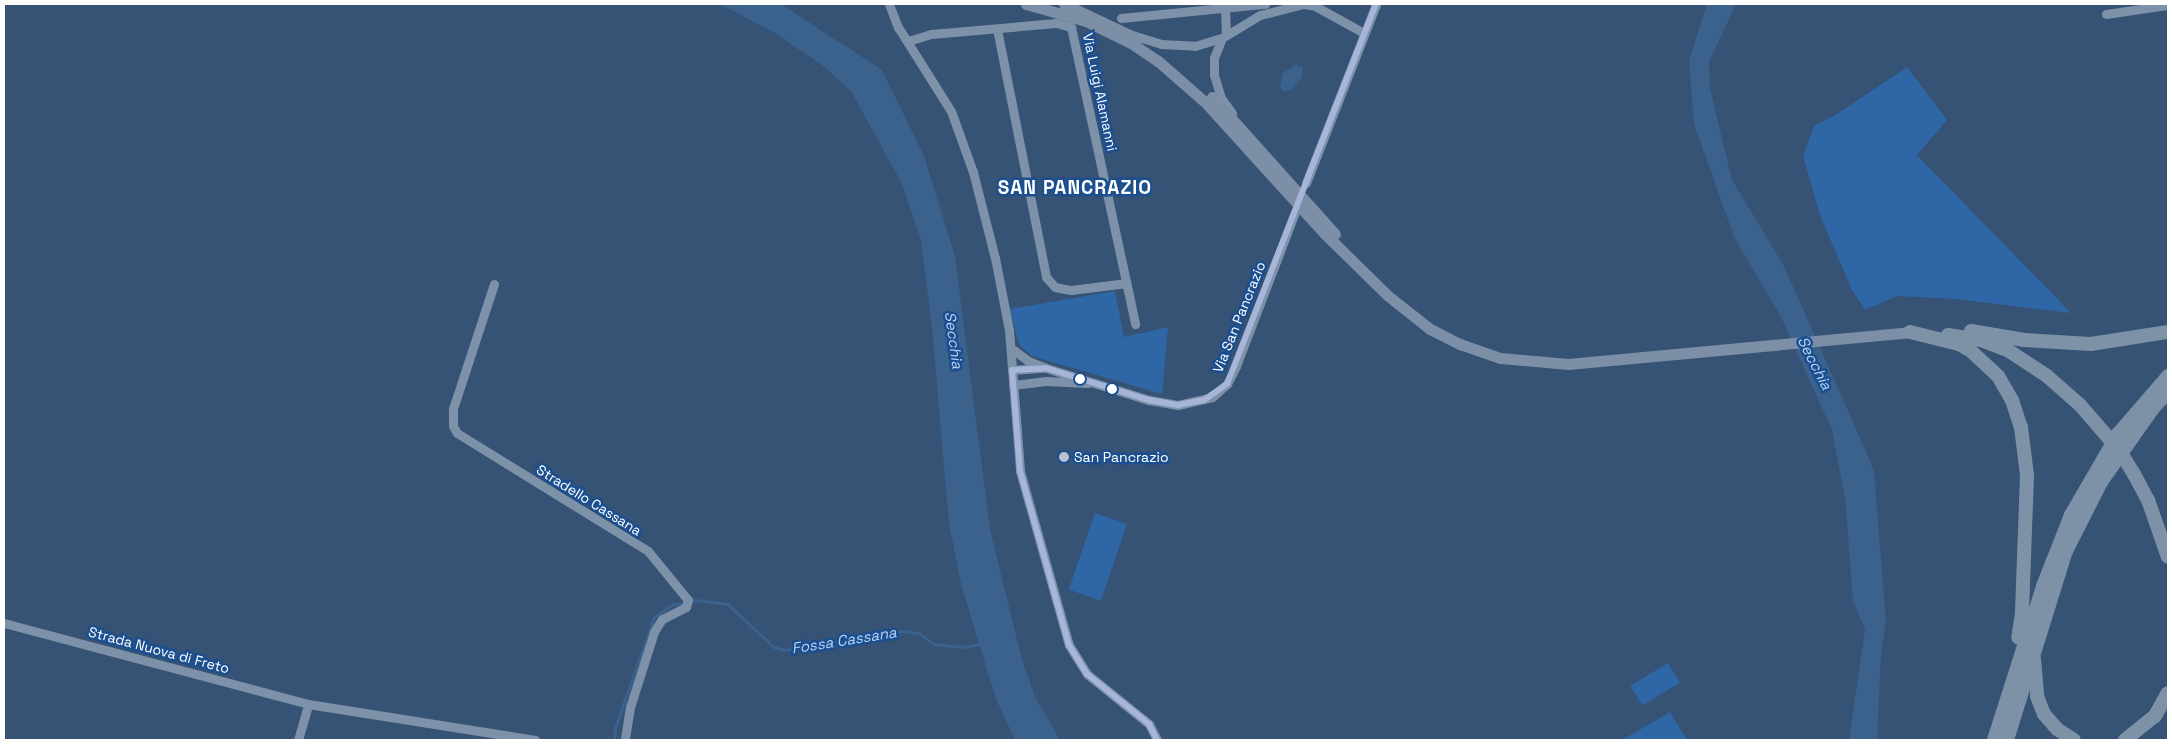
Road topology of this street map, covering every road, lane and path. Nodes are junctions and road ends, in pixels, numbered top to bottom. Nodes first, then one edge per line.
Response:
1 (1026, 4) edge
2 (1064, 4) edge
3 (1265, 4) edge
4 (1304, 4) edge
5 (1376, 4) edge
6 (2168, 5) edge
7 (892, 6) edge
8 (1225, 8) junction
9 (2106, 14) dead end
10 (1121, 18) dead end
11 (997, 29) junction
12 (1362, 32) junction
13 (1131, 34) junction
14 (1224, 36) junction
15 (908, 41) junction
16 (1243, 130) junction
17 (1306, 183) dead end
18 (1295, 212) dead end
19 (1352, 258) junction
20 (1127, 283) junction
21 (494, 284) dead end
22 (1135, 324) dead end
23 (1910, 332) junction
24 (2168, 332) edge
25 (1011, 348) junction
26 (1046, 368) junction
27 (1012, 370) junction
28 (2168, 376) edge
29 (1094, 384) junction
30 (1013, 385) junction
31 (2168, 392) edge
32 (2061, 549) junction
33 (2168, 557) edge
34 (4, 623) edge
35 (2036, 639) junction
36 (2014, 672) junction
37 (2168, 694) edge
38 (308, 704) junction
39 (298, 740) edge
40 (535, 740) edge
41 (626, 740) edge
42 (1157, 740) edge
43 (1994, 740) edge
44 (2007, 740) edge
45 (2074, 740) edge
46 (2125, 740) edge

1 - 19 main road
2 - 13 main road
3 - 8 street
4 - 12 street
4 - 14 street
5 - 12 street
6 - 9 street
7 - 15 street
8 - 10 street
8 - 14 street
11 - 15 street, Via Luigi Alamanni
11 - 20 street, Via Luigi Alamanni
11 - 20 street
12 - 17 street
13 - 14 street
13 - 16 main road
14 - 16 street
15 - 25 street
16 - 19 main road
18 - 29 street, Via San Pancrazio
19 - 23 main road
20 - 22 street, Via Luigi Alamanni
21 - 41 street, Stradello Cassana
23 - 24 highway
23 - 33 highway
23 - 36 highway
25 - 26 street, Via San Pancrazio
25 - 27 street
26 - 27 street, Via San Pancrazio
26 - 29 street, Via San Pancrazio
27 - 30 street
28 - 32 highway
29 - 30 street, Via San Pancrazio
30 - 42 street
31 - 32 highway
32 - 35 highway
32 - 36 highway
34 - 38 street, Strada Nuova di Freto
35 - 44 highway
35 - 45 highway
36 - 43 highway
37 - 46 highway
38 - 39 street
38 - 40 street, Strada Nuova di Freto

